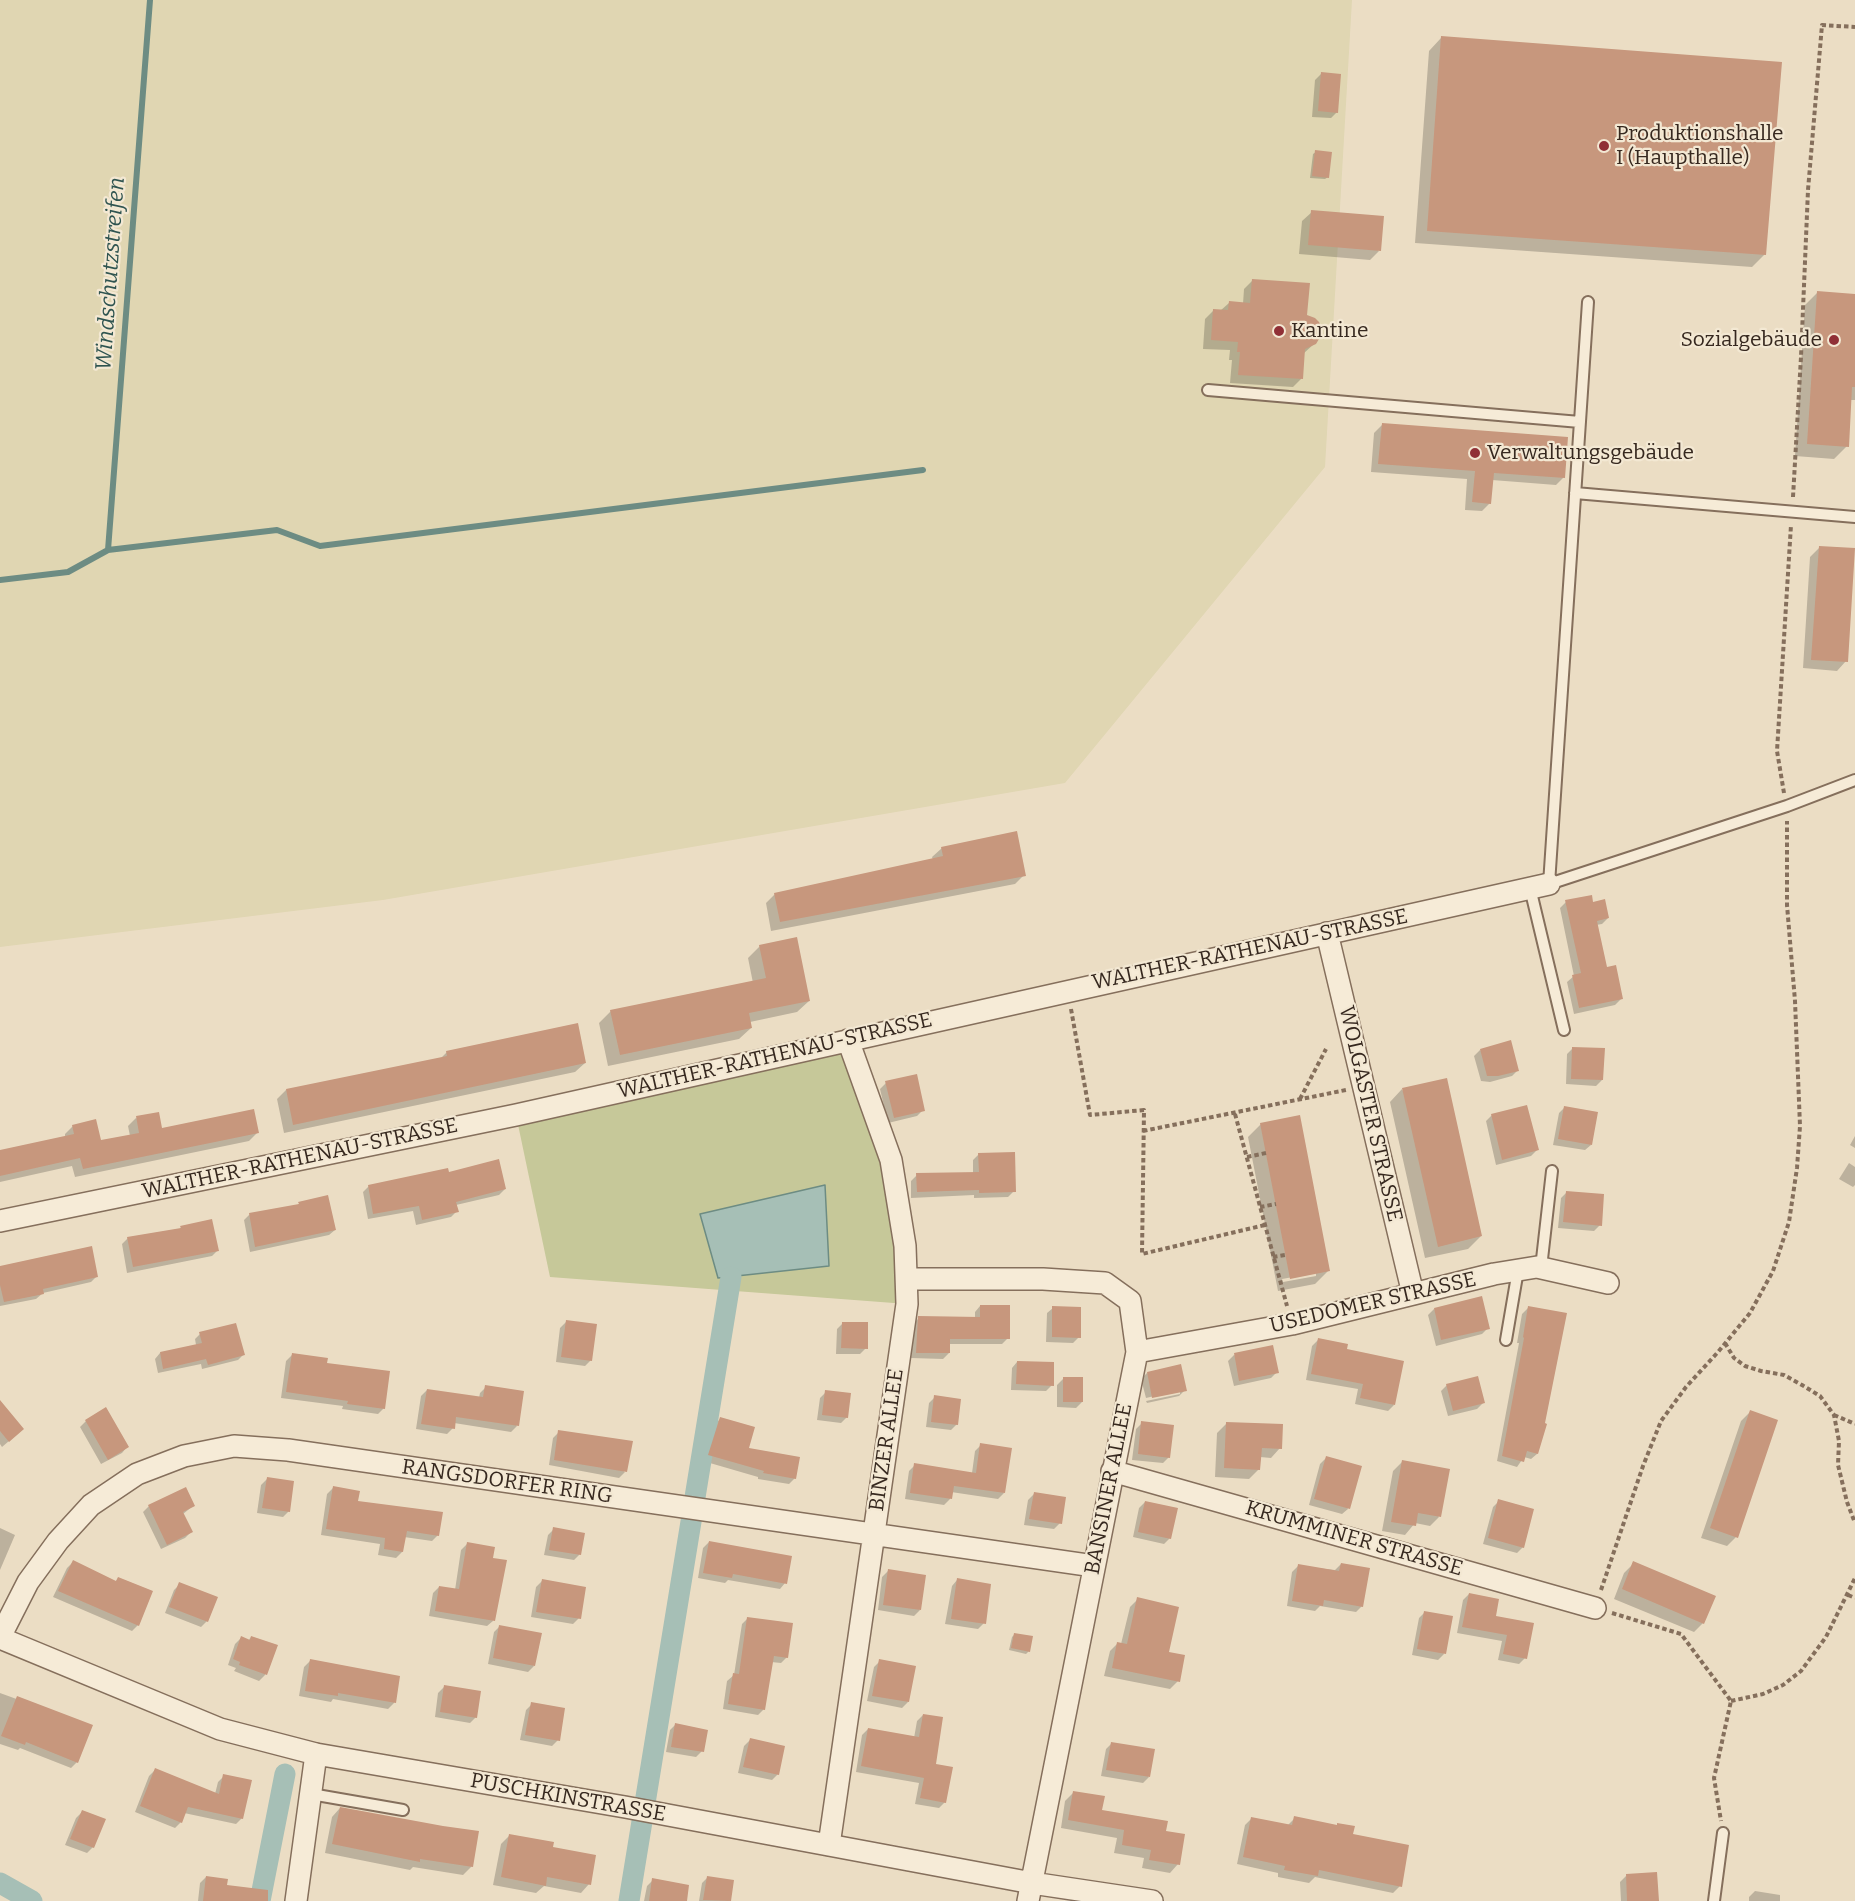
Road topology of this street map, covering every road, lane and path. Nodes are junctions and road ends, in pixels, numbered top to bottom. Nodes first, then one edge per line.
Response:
1 (1588, 302) dead end
2 (1208, 390) dead end
3 (1580, 422) junction
4 (1575, 493) junction
5 (1855, 517) edge
6 (1855, 780) edge
7 (1540, 886) junction
8 (1327, 933) junction
9 (1068, 990) junction
10 (1564, 1029) dead end
11 (848, 1040) junction
12 (1326, 1049) dead end
13 (1363, 1086) junction
14 (1300, 1100) junction
15 (1235, 1114) junction
16 (1143, 1131) junction
17 (1266, 1153) dead end
18 (1247, 1157) junction
19 (1552, 1172) dead end
20 (1276, 1204) dead end
21 (1260, 1207) junction
22 (0, 1221) edge
23 (1265, 1225) junction
24 (1285, 1255) dead end
25 (1273, 1257) junction
26 (1541, 1268) junction
27 (1518, 1270) junction
28 (907, 1279) junction
29 (1608, 1283) dead end
30 (1413, 1294) junction
31 (1292, 1324) junction
32 (1506, 1340) dead end
33 (1725, 1343) dead end
34 (1137, 1352) junction
35 (1834, 1415) junction
36 (1855, 1424) edge
37 (1112, 1471) junction
38 (1855, 1522) edge
39 (873, 1535) junction
40 (1094, 1566) junction
41 (1855, 1578) edge
42 (1848, 1595) junction
43 (1855, 1599) edge
44 (1595, 1608) joint
45 (0, 1638) edge
46 (1731, 1701) junction
47 (316, 1754) junction
48 (310, 1794) junction
49 (403, 1810) dead end
50 (1723, 1833) joint
51 (829, 1845) junction
52 (1030, 1892) edge
53 (296, 1901) edge
54 (1152, 1901) edge
55 (1714, 1901) edge

1 - 3 lane
2 - 3 lane
3 - 4 lane
4 - 5 lane
4 - 7 lane
6 - 7 lane
7 - 8 street, WALTHER-RATHENAU-STRASSE
7 - 10 lane
8 - 9 street, WALTHER-RATHENAU-STRASSE
8 - 13 street, WOLGASTER STRASSE
9 - 11 street, WALTHER-RATHENAU-STRASSE
9 - 16 path
11 - 22 street, WALTHER-RATHENAU-STRASSE
11 - 28 street, BINZER ALLEE
12 - 14 path
13 - 14 path
13 - 30 street, WOLGASTER STRASSE
14 - 15 path
15 - 16 path
15 - 18 path
16 - 23 path
17 - 18 path
18 - 21 path
19 - 26 lane
20 - 21 path
21 - 23 path
23 - 25 path
24 - 25 path
25 - 31 path
26 - 27 street, USEDOMER STRASSE
26 - 29 street, USEDOMER STRASSE
27 - 30 street, USEDOMER STRASSE
27 - 32 lane
28 - 34 street, BANSINER ALLEE
28 - 39 street, BINZER ALLEE
30 - 31 street, USEDOMER STRASSE
31 - 34 street, USEDOMER STRASSE
33 - 35 path
34 - 37 street, BANSINER ALLEE
35 - 36 path
35 - 38 path
37 - 40 street, BANSINER ALLEE
37 - 44 street, KRUMMINER STRASSE
39 - 40 street, RANGSDORFER RING
39 - 45 street, RANGSDORFER RING
39 - 51 street, BINZER ALLEE
40 - 52 street, BANSINER ALLEE
41 - 42 path
42 - 43 path
42 - 46 path
44 - 46 path
45 - 47 street, PUSCHKINSTRASSE
46 - 50 path
47 - 48 street
47 - 51 street, PUSCHKINSTRASSE
48 - 49 lane
48 - 53 street
50 - 55 lane
51 - 52 street, PUSCHKINSTRASSE
52 - 54 street, PUSCHKINSTRASSE

